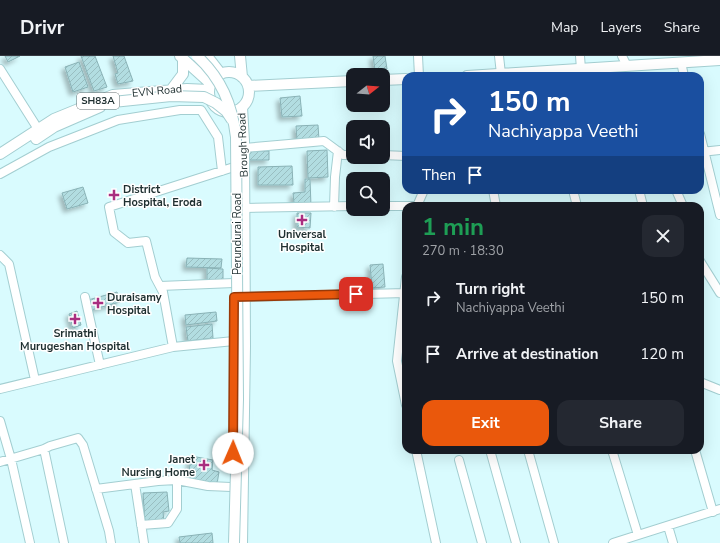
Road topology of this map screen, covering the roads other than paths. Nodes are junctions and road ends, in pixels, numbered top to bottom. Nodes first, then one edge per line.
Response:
1 (197, 56) edge
2 (202, 56) edge
3 (207, 56) edge
4 (240, 56) edge
5 (418, 56) edge
6 (499, 56) edge
7 (580, 56) edge
8 (622, 56) edge
9 (181, 58) edge
10 (720, 60) edge
11 (681, 62) junction
12 (627, 66) junction
13 (0, 69) edge
14 (581, 69) junction
15 (420, 72) edge
16 (501, 72) edge
17 (556, 72) edge
18 (683, 72) edge
19 (221, 74) junction
20 (242, 77) junction
21 (402, 79) edge
22 (390, 80) edge
23 (346, 81) edge
24 (248, 86) junction
25 (210, 87) junction
26 (172, 90) junction
27 (242, 107) junction
28 (227, 112) junction
29 (234, 123) junction
30 (38, 129) junction
31 (244, 148) junction
32 (720, 150) edge
33 (338, 151) junction
34 (704, 152) edge
35 (0, 154) edge
36 (346, 155) edge
37 (390, 155) edge
38 (402, 156) edge
39 (704, 159) edge
40 (0, 161) edge
41 (234, 167) junction
42 (222, 171) junction
43 (0, 174) edge
44 (346, 206) edge
45 (390, 206) edge
46 (402, 206) edge
47 (334, 207) junction
48 (244, 208) junction
49 (720, 215) edge
50 (0, 255) edge
51 (704, 267) edge
52 (234, 283) junction
53 (160, 286) junction
54 (402, 293) edge
55 (720, 293) edge
56 (85, 297) dead end
57 (234, 297) junction
58 (245, 297) junction
59 (402, 316) edge
60 (234, 341) junction
61 (173, 347) junction
62 (100, 365) junction
63 (36, 380) junction
64 (704, 384) edge
65 (402, 387) edge
66 (0, 389) edge
67 (720, 390) edge
68 (0, 421) edge
69 (44, 449) junction
70 (417, 454) edge
71 (491, 454) edge
72 (529, 454) edge
73 (613, 454) edge
74 (696, 454) edge
75 (11, 459) junction
76 (459, 460) dead end
77 (0, 462) edge
78 (177, 480) junction
79 (135, 484) junction
80 (231, 487) junction
81 (96, 489) junction
82 (716, 511) edge
83 (141, 525) junction
84 (668, 526) junction
85 (638, 535) junction
86 (30, 543) edge
87 (64, 543) edge
88 (111, 543) edge
89 (144, 543) edge
90 (229, 543) edge
91 (234, 543) edge
92 (241, 543) edge
93 (436, 543) edge
94 (482, 543) edge
95 (516, 543) edge
96 (554, 543) edge
97 (613, 543) edge
98 (673, 543) edge

1 - 29 main road, Perundurai Road, bridge
2 - 92 main road, Perundurai Road, bridge
3 - 19 main road
4 - 20 main road
5 - 15 street
6 - 16 street
7 - 14 street
8 - 12 street
9 - 25 main road
9 - 26 main road
10 - 11 main road
11 - 12 main road
11 - 18 street
12 - 14 main road
13 - 30 street
14 - 17 main road
19 - 20 main road
19 - 25 main road
20 - 24 main road
21 - 22 main road
23 - 24 main road
24 - 27 main road
25 - 26 main road, EVN Road / SH83A
25 - 28 main road
26 - 30 main road, EVN Road / SH83A
27 - 28 main road
27 - 31 main road, Brough Road
28 - 41 main road, Brough Road
29 - 40 main road, bridge
29 - 91 main road, Perundurai Road, bridge
30 - 35 main road, EVN Road / SH83A
31 - 33 street
31 - 48 main road, Brough Road
32 - 34 street
33 - 36 street
33 - 47 street
37 - 38 street
39 - 49 street
41 - 42 street
41 - 52 main road, Brough Road
42 - 43 street
42 - 53 street
44 - 47 street
45 - 46 street
47 - 48 street
48 - 58 main road, Brough Road
50 - 63 street
51 - 55 street
52 - 53 street
52 - 57 main road, Brough Road
53 - 61 street
54 - 58 street
56 - 62 street
57 - 58 street
57 - 60 main road, Brough Road
58 - 92 main road, Brough Road
59 - 65 street
60 - 61 street
60 - 80 main road, Brough Road
61 - 62 street
62 - 63 street
63 - 66 street
64 - 67 street
68 - 75 street
69 - 75 street
69 - 81 street
69 - 87 street
70 - 93 street
71 - 95 street
72 - 96 street
73 - 85 street
74 - 82 street
75 - 77 street
75 - 86 street
76 - 94 street
78 - 79 street
78 - 80 street
78 - 83 street
79 - 81 street
79 - 83 street
80 - 90 main road, Brough Road
81 - 88 street
82 - 84 street
83 - 89 street
84 - 85 street
84 - 98 street
85 - 97 street

